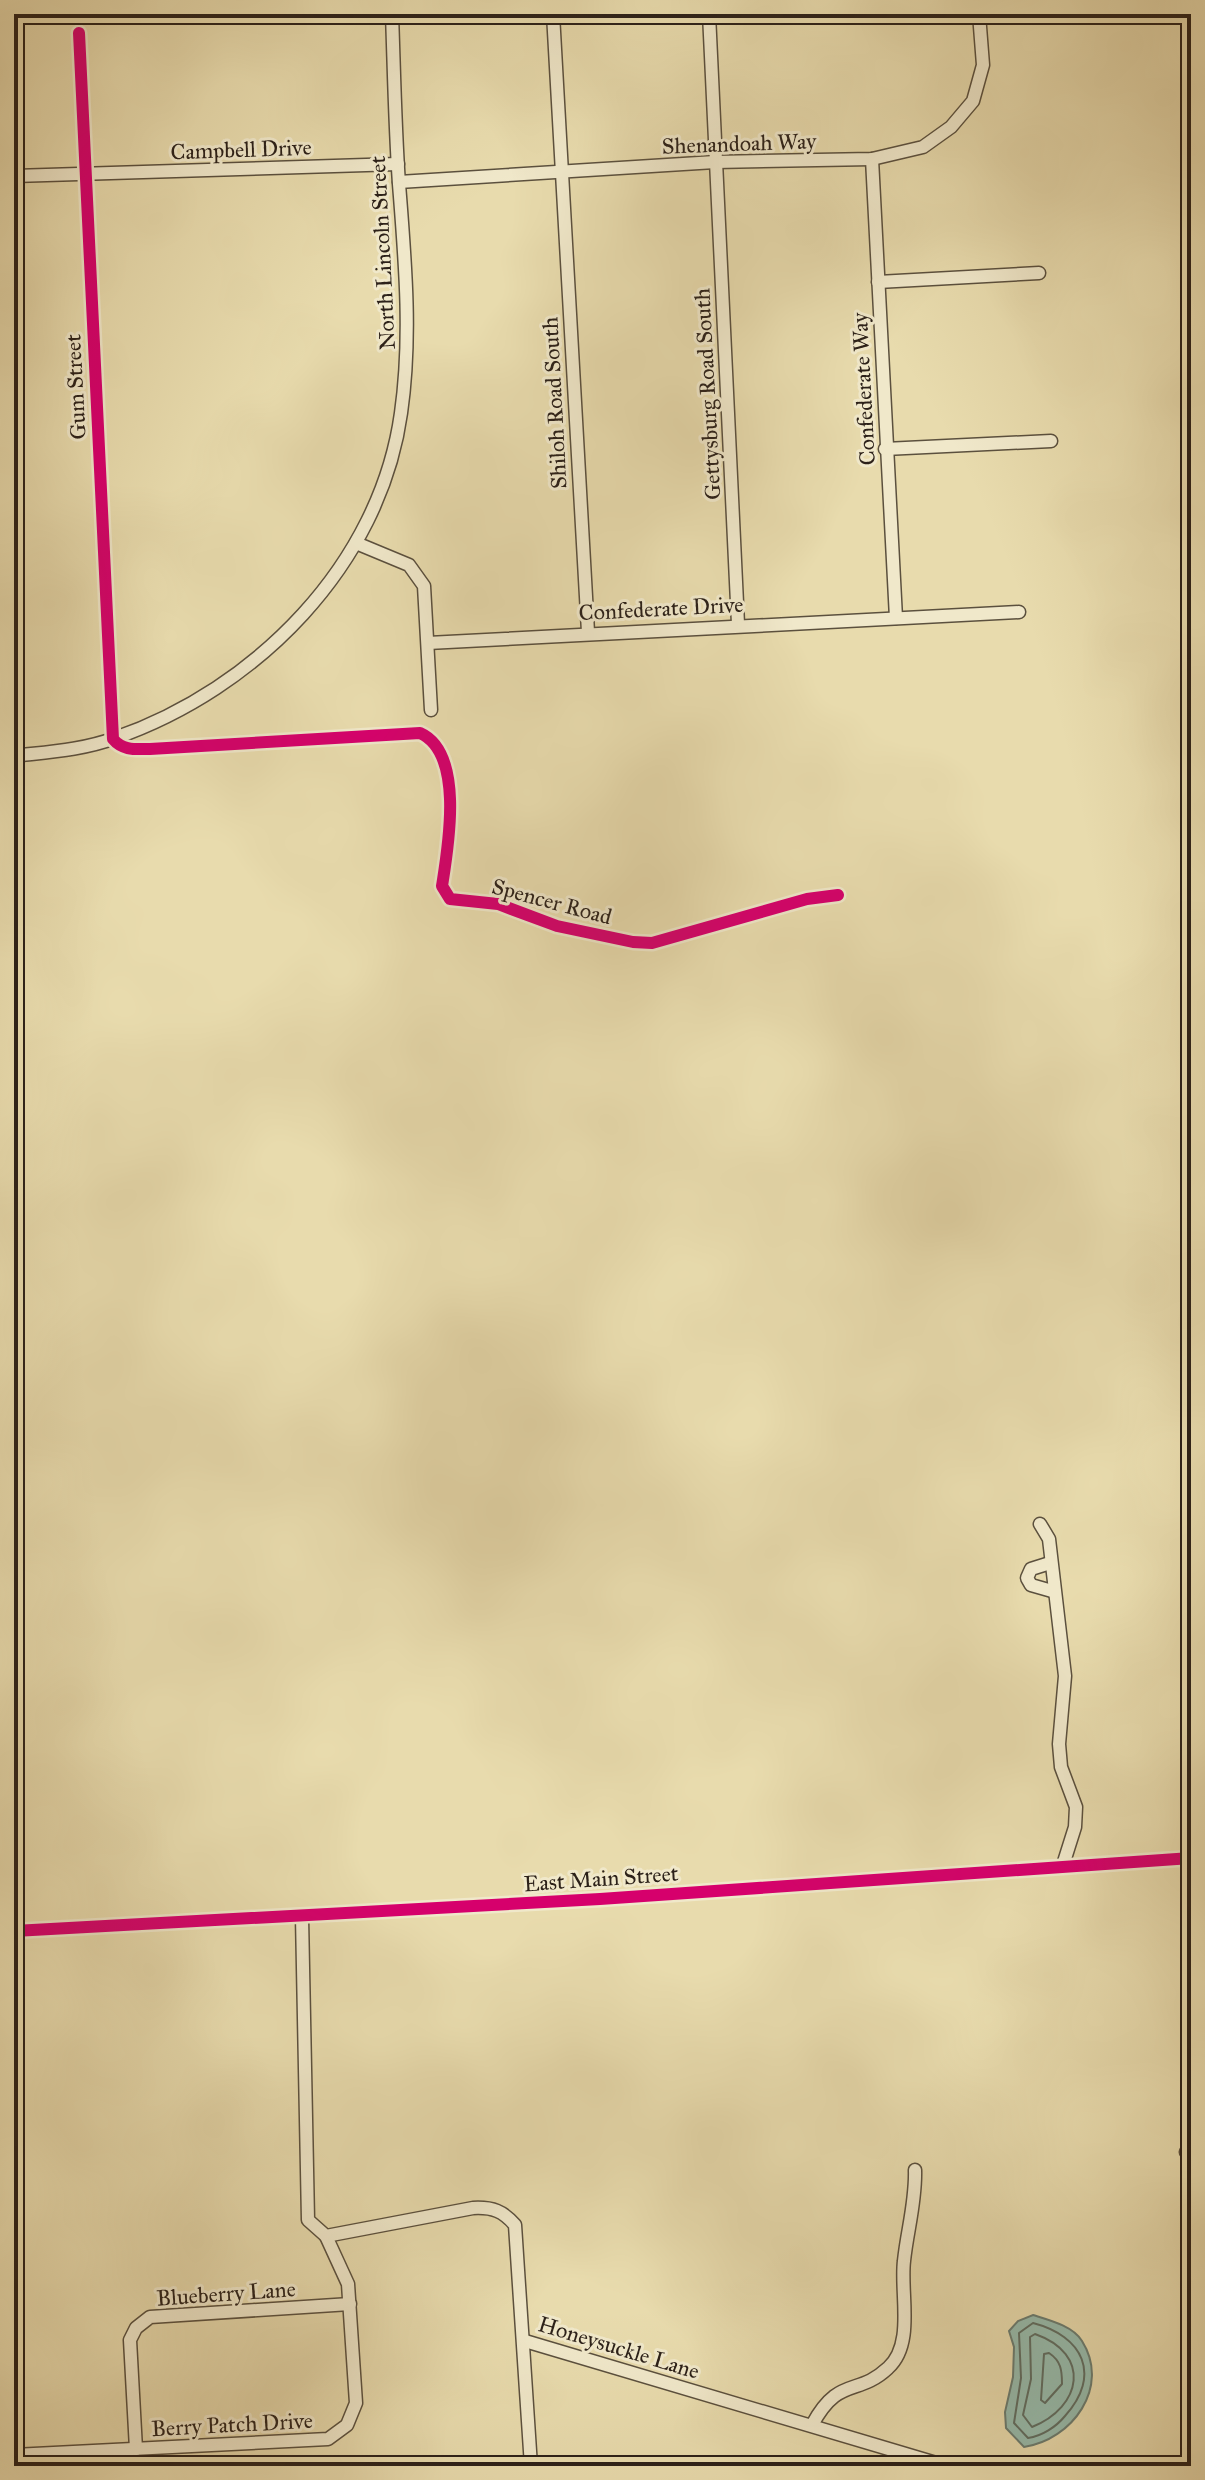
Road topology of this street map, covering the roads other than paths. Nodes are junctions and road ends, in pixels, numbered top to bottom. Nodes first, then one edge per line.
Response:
1 (392, 14) edge
2 (553, 14) edge
3 (709, 14) edge
4 (979, 14) edge
5 (79, 33) dead end
6 (872, 159) junction
7 (715, 162) junction
8 (398, 164) junction
9 (560, 172) junction
10 (84, 173) junction
11 (14, 176) edge
12 (399, 182) junction
13 (1191, 203) edge
14 (1191, 226) edge
15 (1039, 273) dead end
16 (878, 282) junction
17 (1051, 441) dead end
18 (885, 449) junction
19 (356, 543) junction
20 (1019, 612) dead end
21 (896, 618) junction
22 (738, 624) junction
23 (588, 632) junction
24 (428, 643) junction
25 (431, 710) dead end
26 (113, 739) junction
27 (14, 756) edge
28 (838, 895) dead end
29 (1040, 1524) dead end
30 (1050, 1563) junction
31 (1052, 1591) junction
32 (1191, 1858) edge
33 (1063, 1865) junction
34 (302, 1917) junction
35 (14, 1931) edge
36 (915, 2170) dead end
37 (326, 2236) junction
38 (350, 2304) junction
39 (525, 2341) junction
40 (812, 2425) junction
41 (136, 2449) junction
42 (14, 2455) edge
43 (897, 2460) edge
44 (531, 2466) edge
45 (946, 2466) edge

1 - 8 street, North Lincoln Street
2 - 9 street, Shiloh Road South
3 - 7 street, Gettysburg Road South
4 - 6 street, Shenandoah Way
5 - 10 street, Gum Street
6 - 7 street, Shenandoah Way
6 - 16 street, Confederate Way
7 - 9 street, Shenandoah Way
7 - 22 street, Gettysburg Road South
8 - 10 street, Campbell Drive
8 - 12 street, North Lincoln Street
9 - 12 street, Shenandoah Way
9 - 23 street, Shiloh Road South
10 - 11 street, Campbell Drive
10 - 26 street, Gum Street
12 - 19 street, North Lincoln Street
13 - 14 street
15 - 16 street
16 - 18 street, Confederate Way
17 - 18 street
18 - 21 street, Confederate Way
19 - 24 street
19 - 26 street, North Lincoln Street
20 - 21 street, Confederate Drive
21 - 22 street, Confederate Drive
22 - 23 street, Confederate Drive
23 - 24 street, Confederate Drive
24 - 25 street
26 - 27 street, North Lincoln Street
26 - 28 street, Spencer Road
29 - 30 street
30 - 31 street
30 - 31 street
31 - 33 street
32 - 33 street, East Main Street
33 - 34 street, East Main Street
34 - 35 street, East Main Street
34 - 37 street
36 - 40 street
37 - 38 street, Berry Patch Drive
37 - 39 street, Honeysuckle Lane
38 - 41 street, Berry Patch Drive
38 - 41 street, Blueberry Lane
39 - 40 street, Honeysuckle Lane
39 - 44 street
40 - 43 street, Honeysuckle Lane
41 - 42 street, Berry Patch Drive
43 - 45 street, Honeysuckle Lane

